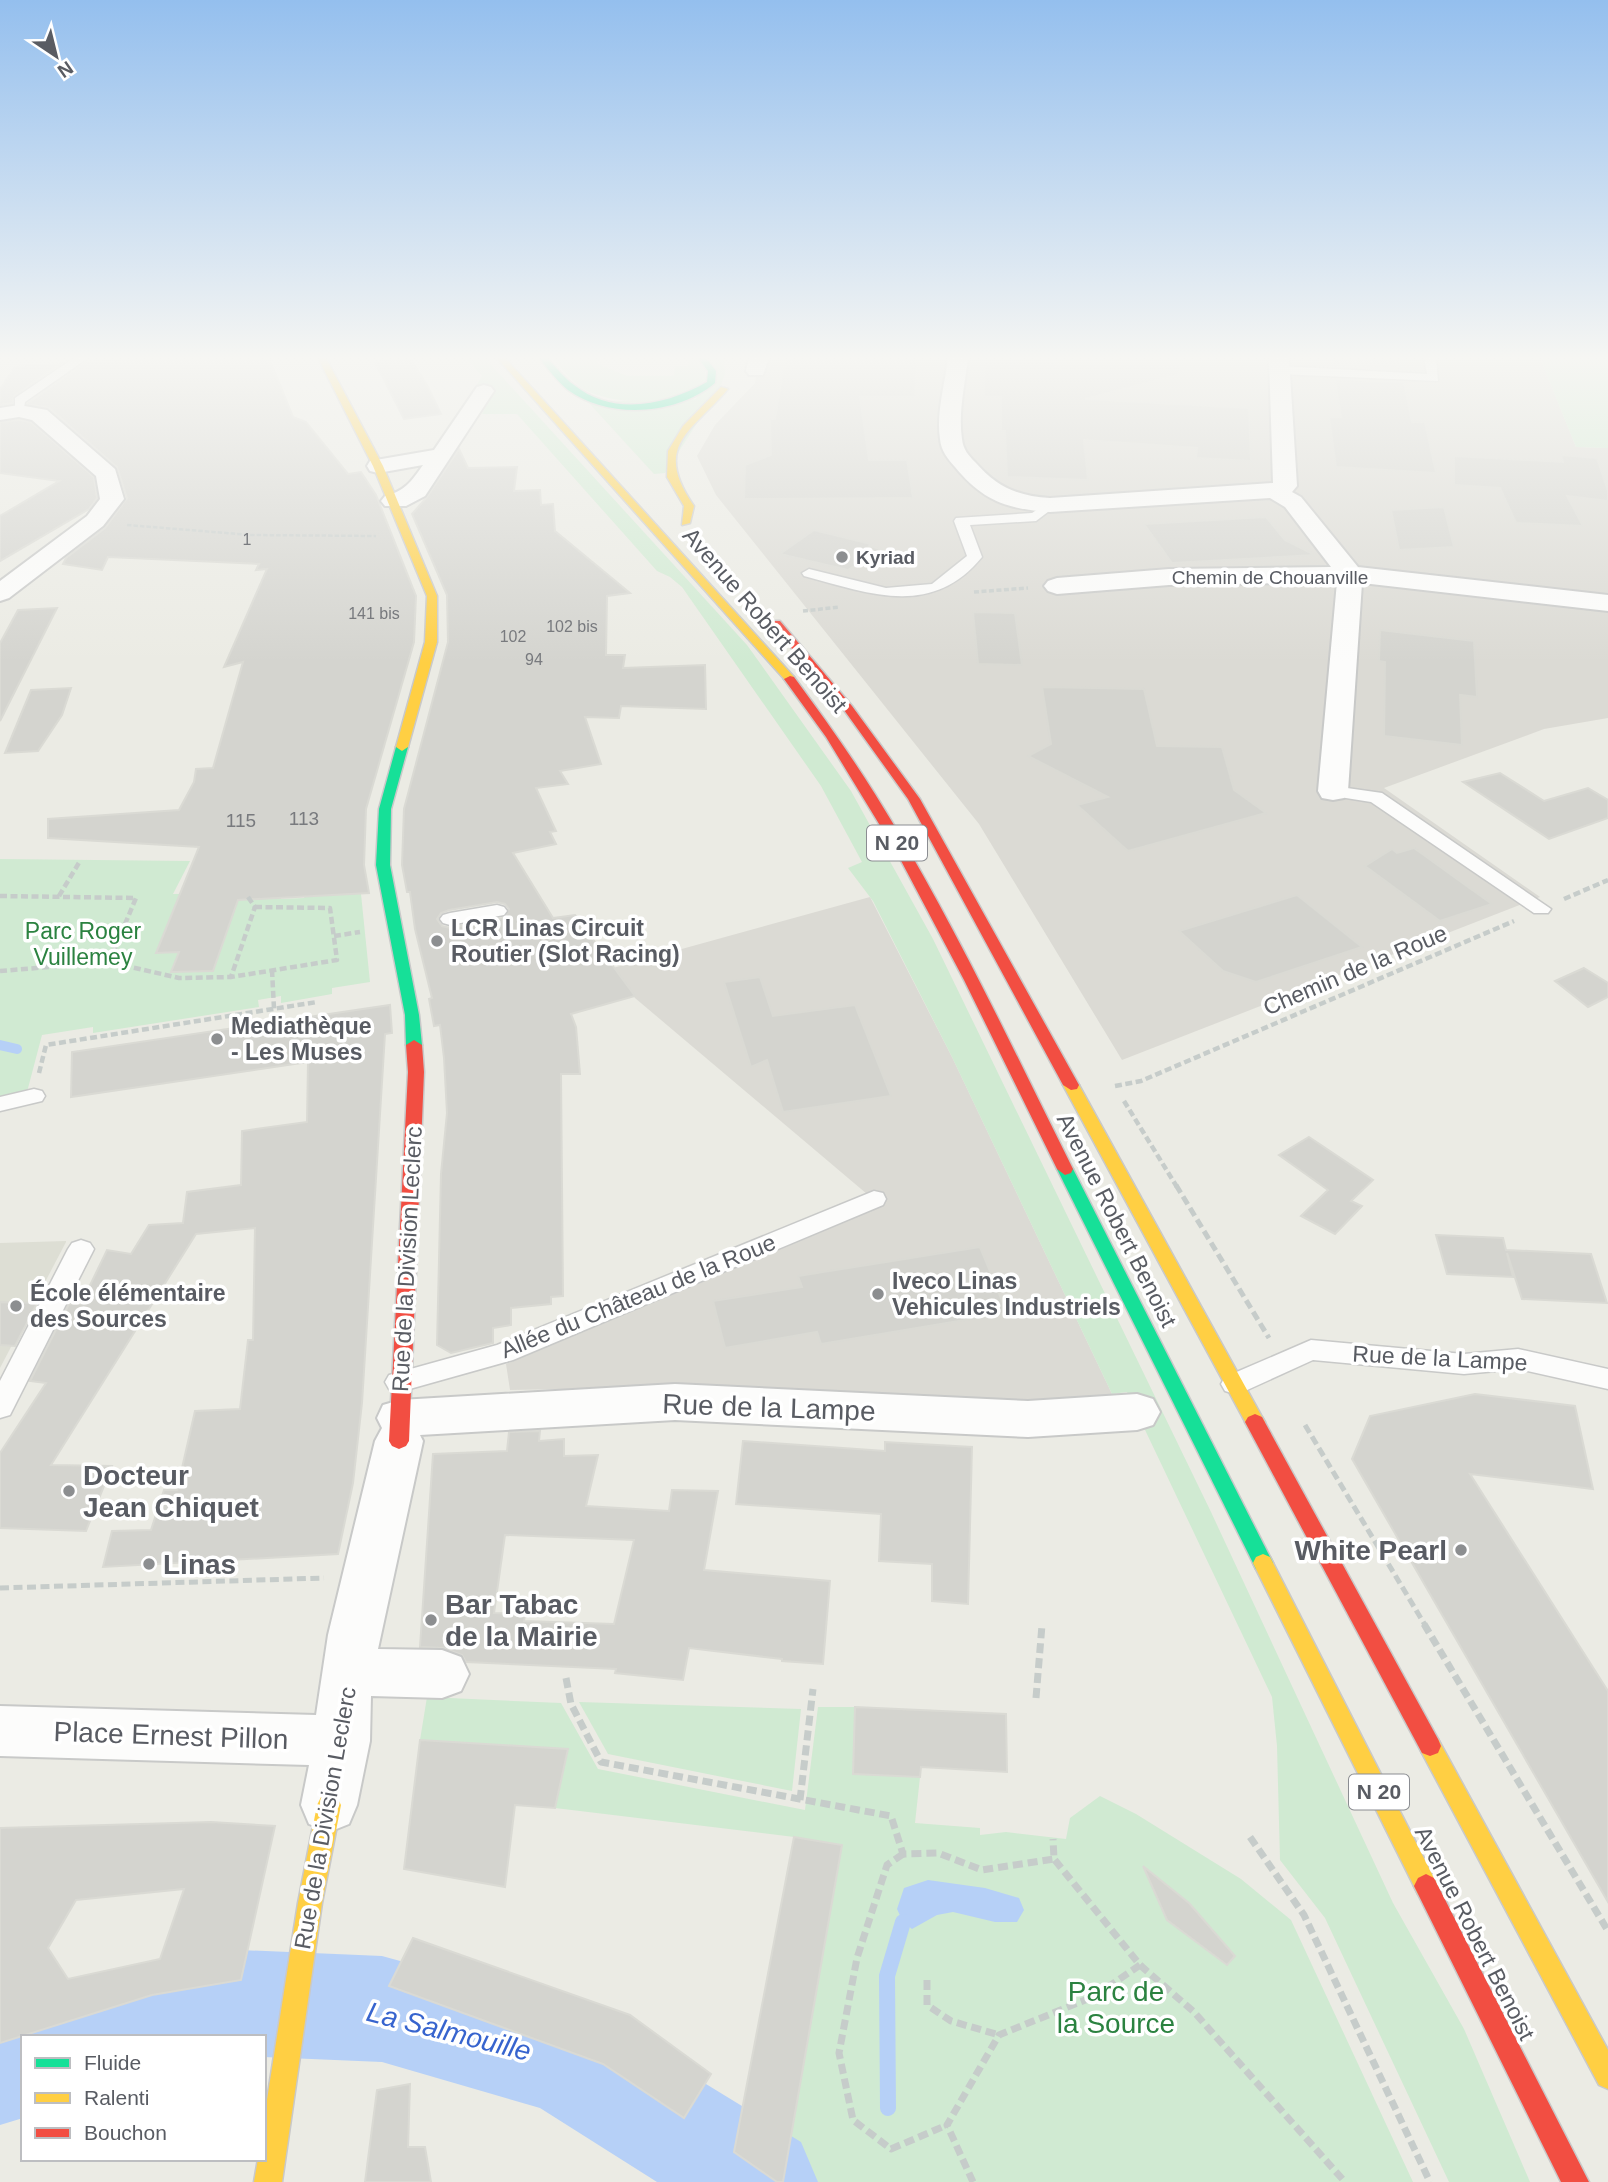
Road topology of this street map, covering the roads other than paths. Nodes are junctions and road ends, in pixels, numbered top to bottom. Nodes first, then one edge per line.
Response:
1 (91, 460) edge
2 (375, 460) edge
3 (413, 460) edge
4 (438, 460) edge
5 (593, 460) edge
6 (671, 460) edge
7 (962, 460) edge
8 (1284, 460) edge
9 (378, 466) junction
10 (1274, 491) junction
11 (393, 501) junction
12 (667, 504) dead end
13 (1049, 505) junction
14 (809, 573) dead end
15 (1350, 574) junction
16 (1057, 586) road end
17 (0, 593) edge
18 (1608, 603) edge
19 (767, 613) dead end
20 (1333, 791) joint
21 (1541, 909) road end
22 (497, 911) dead end
23 (450, 919) dead end
24 (34, 1096) dead end
25 (0, 1104) edge
26 (874, 1199) dead end
27 (81, 1249) dead end
28 (1608, 1379) edge
29 (1235, 1384) junction
30 (0, 1407) edge
31 (1137, 1412) dead end
32 (399, 1414) junction
33 (349, 1672) junction
34 (442, 1674) dead end
35 (0, 1731) edge
36 (342, 1741) junction
37 (329, 1805) joint
38 (1608, 2076) edge
39 (268, 2182) edge
40 (1575, 2182) edge

1 - 17 street
2 - 9 main road, Rue de la Division Leclerc
3 - 9 street
4 - 11 street
5 - 40 main road, Avenue Robert Benoist / N 20
6 - 12 main road, Avenue Robert Benoist
7 - 13 street
8 - 10 street
9 - 11 main road, Rue de la Division Leclerc
10 - 13 street
10 - 15 street
11 - 32 main road, Rue de la Division Leclerc
13 - 14 lane
15 - 16 street, Chemin de Chouanville
15 - 18 street, Chemin de Chouanville
15 - 20 street
19 - 29 main road, Avenue Robert Benoist / N 20
20 - 21 lane
22 - 23 lane
24 - 25 lane
26 - 32 lane, Allée du Château de la Roue
27 - 30 lane
28 - 29 lane, Rue de la Lampe
29 - 38 main road, Avenue Robert Benoist / N 20
31 - 32 street, Rue de la Lampe
32 - 33 street, Rue de la Division Leclerc
33 - 34 street
33 - 36 street, Rue de la Division Leclerc
35 - 36 street, Place Ernest Pillon
36 - 37 street, Rue de la Division Leclerc
37 - 39 main road, Rue de la Division Leclerc

